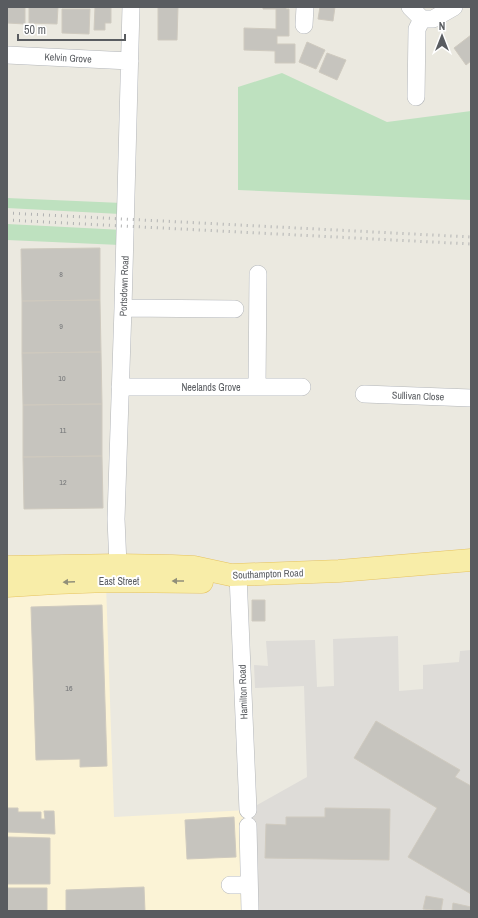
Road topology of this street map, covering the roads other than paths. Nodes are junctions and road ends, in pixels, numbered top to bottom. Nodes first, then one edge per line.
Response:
1 (131, 7) edge
2 (305, 7) edge
3 (454, 7) edge
4 (416, 13) edge
5 (304, 25) dead end
6 (7, 55) edge
7 (130, 61) junction
8 (416, 97) dead end
9 (258, 274) dead end
10 (123, 308) junction
11 (235, 309) dead end
12 (120, 386) junction
13 (257, 387) junction
14 (302, 387) dead end
15 (364, 394) dead end
16 (471, 398) edge
17 (471, 560) edge
18 (118, 565) junction
19 (7, 567) edge
20 (234, 575) junction
21 (7, 586) edge
22 (230, 885) dead end
23 (249, 885) junction
24 (250, 911) edge

1 - 7 street, Portsdown Road
2 - 5 street
3 - 4 street
4 - 8 street
6 - 7 street, Kelvin Grove
7 - 10 street, Portsdown Road
9 - 13 street
10 - 11 street
10 - 12 street, Portsdown Road
12 - 13 street, Neelands Grove
12 - 18 street, Portsdown Road
13 - 14 street, Neelands Grove
15 - 16 street, Sullivan Close
17 - 20 main road, Southampton Road
18 - 19 main road, Southampton Road
18 - 20 main road, Southampton Road
20 -> 21 main road, East Street
20 - 23 street, Hamilton Road
22 - 23 street
23 - 24 street, Hamilton Road

